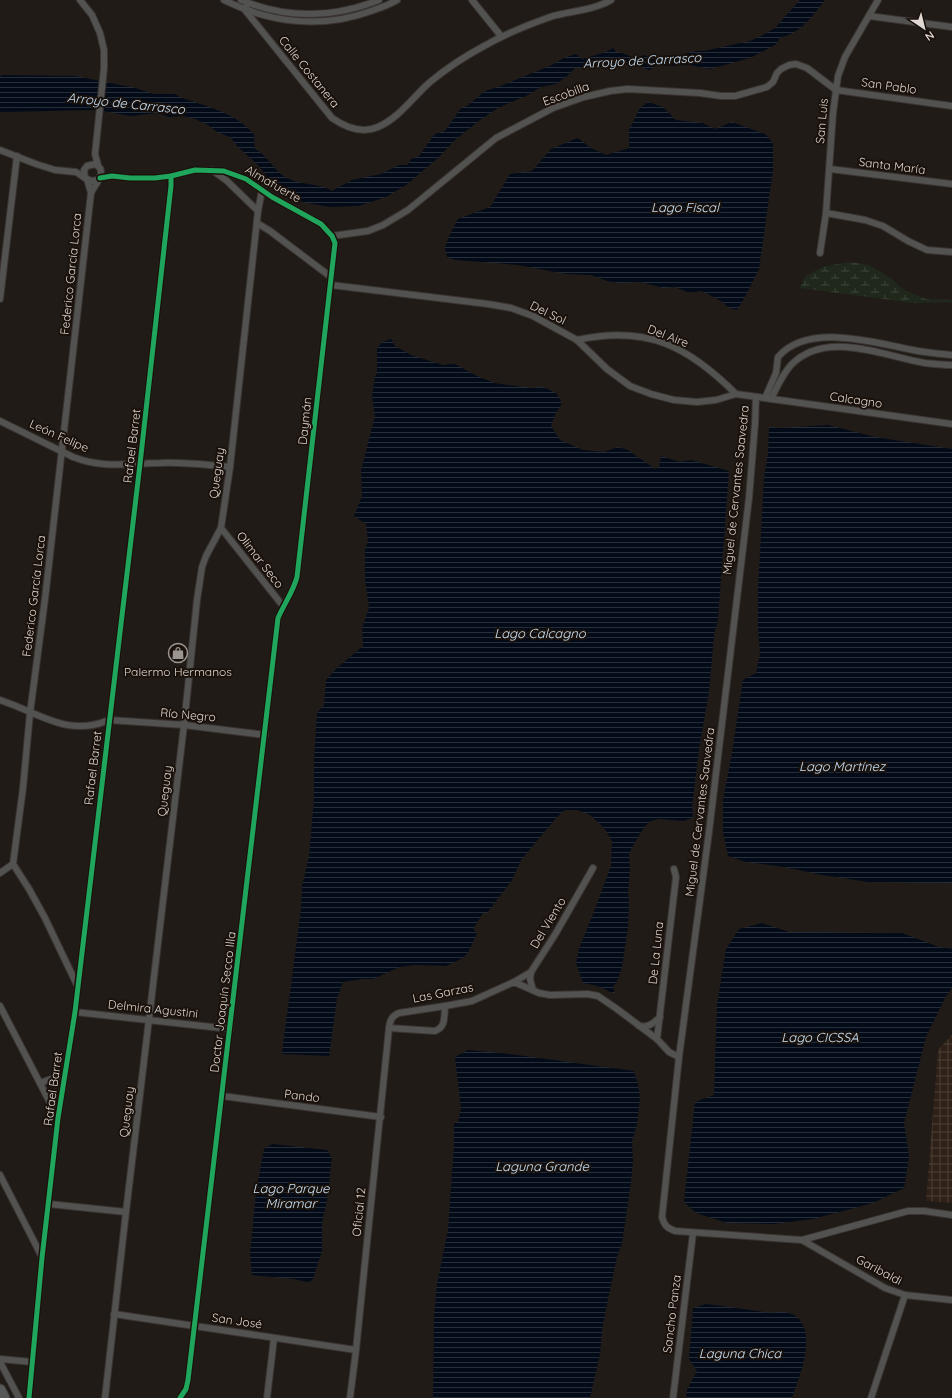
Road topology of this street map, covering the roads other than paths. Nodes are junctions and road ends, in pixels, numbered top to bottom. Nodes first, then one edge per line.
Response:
1 (80, 0) edge
2 (224, 0) edge
3 (241, 0) edge
4 (396, 0) edge
5 (472, 0) edge
6 (591, 0) edge
7 (878, 0) edge
8 (609, 1) edge
9 (381, 2) edge
10 (248, 3) junction
11 (592, 7) junction
12 (245, 10) junction
13 (869, 16) junction
14 (952, 26) edge
15 (501, 36) junction
16 (826, 83) joint
17 (836, 90) junction
18 (952, 106) edge
19 (0, 150) edge
20 (95, 154) junction
21 (17, 156) junction
22 (87, 166) junction
23 (99, 166) junction
24 (830, 169) junction
25 (212, 170) junction
26 (76, 172) junction
27 (112, 176) junction
28 (171, 176) junction
29 (86, 178) junction
30 (99, 179) junction
31 (952, 184) edge
32 (262, 190) junction
33 (91, 193) junction
34 (258, 211) junction
35 (826, 213) junction
36 (257, 223) junction
37 (332, 236) junction
38 (952, 252) edge
39 (820, 253) dead end
40 (331, 277) junction
41 (330, 285) junction
42 (0, 299) edge
43 (852, 338) junction
44 (577, 340) junction
45 (852, 347) junction
46 (938, 354) junction
47 (952, 355) edge
48 (937, 364) junction
49 (952, 365) edge
50 (736, 394) junction
51 (756, 397) junction
52 (768, 399) junction
53 (0, 421) edge
54 (952, 424) edge
55 (61, 451) junction
56 (140, 464) junction
57 (230, 468) junction
58 (221, 528) junction
59 (283, 606) junction
60 (0, 700) edge
61 (30, 713) junction
62 (109, 720) junction
63 (184, 725) junction
64 (265, 735) junction
65 (13, 864) junction
66 (593, 868) dead end
67 (674, 869) dead end
68 (0, 873) edge
69 (68, 969) junction
70 (79, 969) junction
71 (531, 972) junction
72 (514, 982) junction
73 (77, 985) junction
74 (533, 990) junction
75 (0, 1006) edge
76 (445, 1006) junction
77 (75, 1012) junction
78 (660, 1017) junction
79 (150, 1020) junction
80 (639, 1026) junction
81 (389, 1028) junction
82 (230, 1029) junction
83 (657, 1039) junction
84 (679, 1057) junction
85 (65, 1074) junction
86 (40, 1083) junction
87 (222, 1096) junction
88 (380, 1117) junction
89 (58, 1118) junction
90 (0, 1175) edge
91 (49, 1204) junction
92 (126, 1212) junction
93 (952, 1215) edge
94 (693, 1233) junction
95 (802, 1240) junction
96 (42, 1258) junction
97 (905, 1295) junction
98 (952, 1300) edge
99 (114, 1314) junction
100 (194, 1326) junction
101 (274, 1338) junction
102 (356, 1350) junction
103 (0, 1360) edge
104 (32, 1362) junction
105 (0, 1390) edge
106 (4, 1398) edge
107 (19, 1398) edge
108 (29, 1398) edge
109 (105, 1398) edge
110 (180, 1398) edge
111 (267, 1398) edge
112 (350, 1398) edge
113 (673, 1398) edge
114 (871, 1398) edge

1 - 20 street
2 - 12 street
3 - 10 street
4 - 9 street
5 - 15 street
6 - 11 street
7 - 13 street, San Luis
8 - 11 street
9 - 10 street
9 - 12 street
10 - 12 street
11 - 15 street
12 - 15 street, Calle Costanera
13 - 14 street
13 - 17 street, San Luis
16 - 17 street, San Pablo
16 - 37 street, Escobilla
17 - 18 street, San Pablo
17 - 24 street, San Luis
19 - 21 street
20 - 22 street
20 - 23 street
21 - 26 street
21 - 42 street
22 - 23 street
22 - 26 street
22 - 29 street
23 - 27 street
23 - 30 street
24 - 31 street, Santa María
24 - 35 street, San Luis
25 - 28 street, Almafuerte
25 - 32 street, Almafuerte
25 - 34 street, Almafuerte
26 - 29 street
27 - 28 street, Almafuerte
27 - 30 street, Almafuerte
28 - 56 street, Rafael Barret
29 - 30 street
29 - 33 street, Federico García Lorca
30 - 33 street, Federico García Lorca
32 - 34 street, Queguay
32 - 37 street, Almafuerte
33 - 55 street, Federico García Lorca
34 - 36 street, Queguay
35 - 38 street
35 - 39 street, San Luis
36 - 40 street
36 - 57 street, Queguay
37 - 40 street, Daymán
40 - 41 street, Daymán
41 - 44 street, Del Sol
41 - 59 street, Daymán
43 - 45 street
43 - 46 street
43 - 52 street
44 - 50 street, Del Aire
44 - 50 street, Del Sol
45 - 48 street
45 - 52 street
46 - 47 street
46 - 48 street
48 - 49 street
50 - 51 street, Calcagno
51 - 52 street, Calcagno
51 - 84 street, Miguel de Cervantes Saavedra
52 - 54 street, Calcagno
53 - 55 street, León Felipe
55 - 56 street, León Felipe
55 - 61 street, Federico García Lorca
56 - 57 street, León Felipe
56 - 62 street, Rafael Barret
57 - 58 street, Queguay
58 - 59 street, Olimar Seco
58 - 63 street, Queguay
59 - 64 street, Doctor Joaquín Secco Illa
60 - 61 street, Río Negro
61 - 62 street, Río Negro
61 - 65 street, Federico García Lorca
62 - 63 street, Río Negro
62 - 70 street, Rafael Barret
63 - 64 street, Río Negro
63 - 79 street, Queguay
64 - 82 street, Doctor Joaquín Secco Illa
65 - 68 street
65 - 69 street
66 - 71 street, Del Viento
67 - 78 street, De La Luna
69 - 70 street
69 - 73 street
70 - 73 street, Rafael Barret
71 - 72 street, Las Garzas
71 - 74 street
72 - 74 street
72 - 76 street, Las Garzas
73 - 77 street, Rafael Barret
74 - 80 street
75 - 86 street
76 - 81 street, Las Garzas
76 - 81 street
77 - 79 street, Delmira Agustini
77 - 85 street, Rafael Barret
78 - 80 street
78 - 83 street, De La Luna
79 - 82 street, Delmira Agustini
79 - 92 street, Queguay
80 - 83 street
81 - 88 street, Oficial 12
82 - 87 street, Doctor Joaquín Secco Illa
83 - 84 street
84 - 94 street, Miguel de Cervantes Saavedra
85 - 86 street
85 - 89 street, Rafael Barret
86 - 89 street
87 - 88 street, Pando
87 - 100 street, Doctor Joaquín Secco Illa
88 - 102 street, Oficial 12
89 - 91 street, Rafael Barret
90 - 96 street
91 - 92 street
91 - 96 street, Rafael Barret
92 - 99 street, Queguay
93 - 95 street
94 - 95 street
94 - 113 street, Sancho Panza
95 - 97 street, Garibaldi
96 - 104 street, Rafael Barret
97 - 98 street, Garibaldi
97 - 114 street
99 - 100 street, San José
99 - 109 street, Queguay
100 - 101 street, San José
100 - 110 street, Doctor Joaquín Secco Illa
101 - 102 street, San José
101 - 111 street
102 - 112 street, Oficial 12
103 - 104 street
103 - 107 street
104 - 108 street
105 - 106 highway

